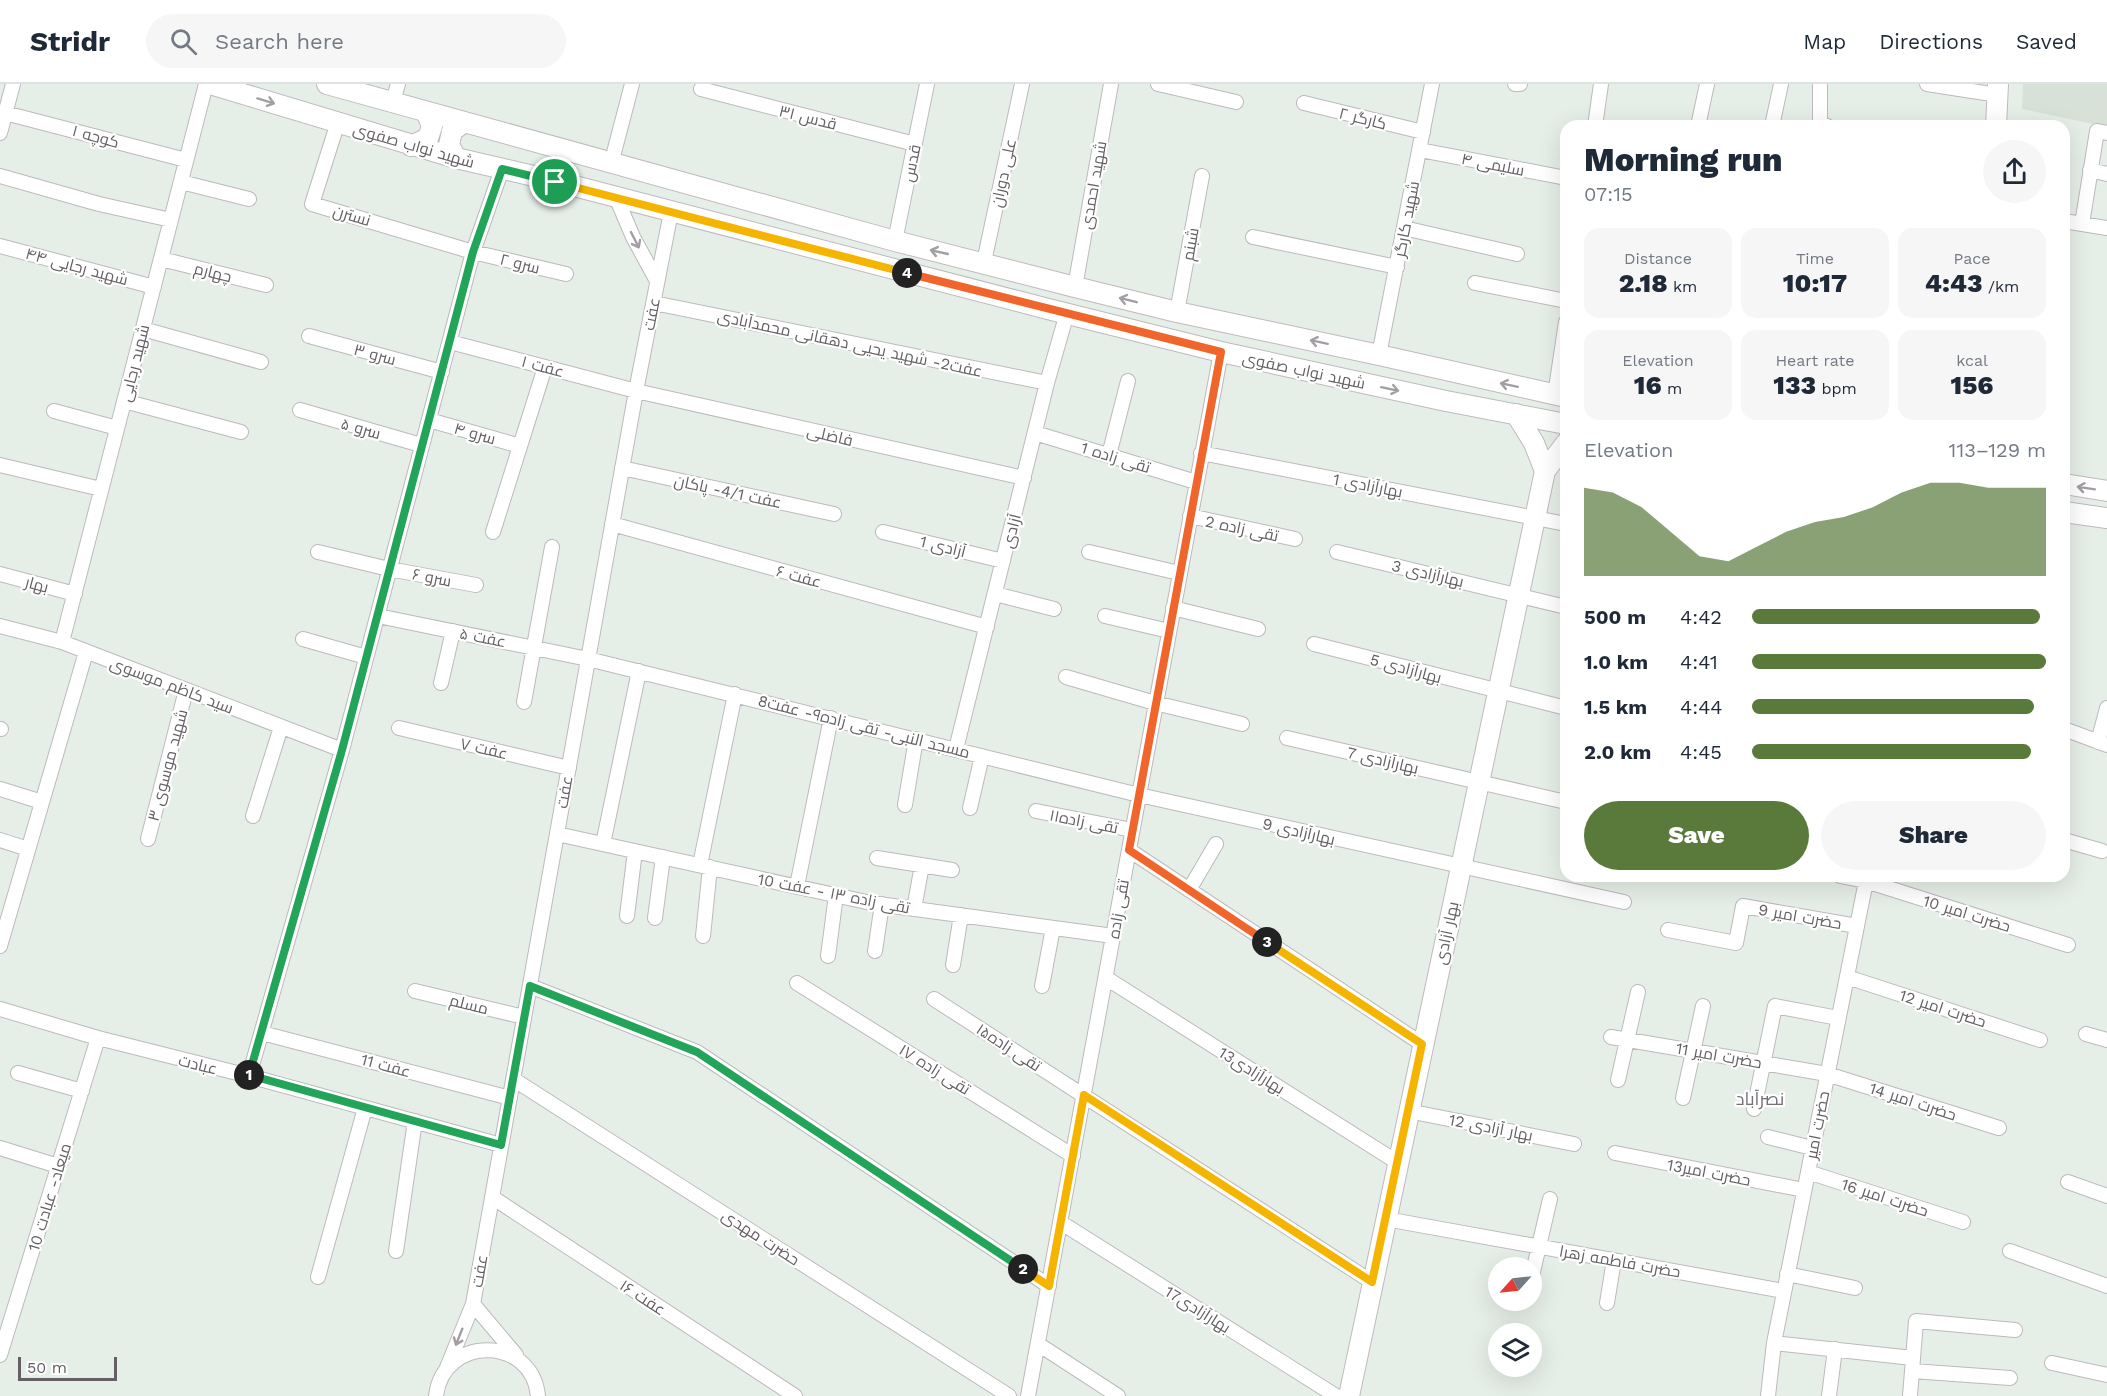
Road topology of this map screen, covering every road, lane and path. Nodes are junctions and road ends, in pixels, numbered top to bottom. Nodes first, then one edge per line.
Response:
1 (13, 84) edge
2 (208, 84) edge
3 (327, 84) edge
4 (632, 84) edge
5 (927, 84) edge
6 (1022, 84) edge
7 (1111, 84) edge
8 (1158, 84) edge
9 (1432, 84) edge
10 (1515, 84) edge
11 (1520, 84) edge
12 (1601, 84) edge
13 (1707, 84) edge
14 (1781, 84) edge
15 (1820, 84) edge
16 (1927, 84) edge
17 (1998, 89) edge
18 (701, 90) dead end
19 (395, 93) edge
20 (1236, 102) dead end
21 (1304, 103) dead end
22 (426, 112) junction
23 (5, 113) junction
24 (1596, 120) edge
25 (1699, 120) edge
26 (1773, 120) edge
27 (1820, 120) edge
28 (1996, 120) edge
29 (338, 122) junction
30 (463, 123) junction
31 (1423, 132) junction
32 (0, 133) edge
33 (2107, 133) edge
34 (915, 144) junction
35 (411, 146) junction
36 (1420, 150) junction
37 (456, 158) junction
38 (186, 160) junction
39 (611, 164) junction
40 (502, 169) junction
41 (2090, 170) junction
42 (2107, 174) edge
43 (0, 176) edge
44 (1202, 176) dead end
45 (1560, 177) edge
46 (181, 182) junction
47 (616, 198) junction
48 (249, 199) dead end
49 (671, 212) junction
50 (171, 220) junction
51 (2070, 222) edge
52 (2082, 224) junction
53 (1404, 228) junction
54 (2107, 228) edge
55 (1253, 237) dead end
56 (895, 241) junction
57 (0, 246) edge
58 (473, 252) junction
59 (1517, 254) dead end
60 (161, 259) junction
61 (984, 262) junction
62 (1397, 267) junction
63 (566, 274) dead end
64 (657, 281) junction
65 (1475, 283) dead end
66 (266, 285) dead end
67 (154, 287) junction
68 (1075, 287) junction
69 (1560, 300) edge
70 (654, 303) junction
71 (1177, 312) junction
72 (1066, 313) junction
73 (143, 329) junction
74 (309, 336) dead end
75 (450, 342) junction
76 (1221, 352) junction
77 (1379, 355) junction
78 (261, 362) dead end
79 (545, 367) junction
80 (442, 372) junction
81 (1128, 381) dead end
82 (1047, 384) junction
83 (636, 391) junction
84 (1560, 396) edge
85 (124, 401) junction
86 (300, 410) dead end
87 (54, 411) dead end
88 (1516, 414) junction
89 (429, 420) junction
90 (1560, 423) edge
91 (117, 428) junction
92 (241, 432) dead end
93 (1035, 433) junction
94 (421, 445) junction
95 (520, 446) junction
96 (1560, 450) edge
97 (1202, 453) junction
98 (1109, 455) junction
99 (0, 465) edge
100 (622, 468) junction
101 (1545, 471) junction
102 (1024, 478) junction
103 (1196, 482) junction
104 (2070, 485) edge
105 (102, 489) junction
106 (2107, 491) edge
107 (2070, 513) edge
108 (834, 514) dead end
109 (1190, 516) junction
110 (1535, 518) junction
111 (2107, 518) edge
112 (1560, 523) edge
113 (612, 524) junction
114 (494, 532) dead end
115 (883, 532) dead end
116 (1295, 539) dead end
117 (552, 547) dead end
118 (318, 552) dead end
119 (1089, 552) dead end
120 (1336, 552) dead end
121 (1003, 561) junction
122 (389, 568) junction
123 (1179, 573) junction
124 (0, 574) edge
125 (476, 585) dead end
126 (75, 594) junction
127 (995, 594) junction
128 (1519, 594) junction
129 (1560, 605) edge
130 (1173, 608) junction
131 (1054, 609) dead end
132 (378, 616) junction
133 (1105, 616) dead end
134 (0, 626) edge
135 (987, 627) junction
136 (1258, 629) dead end
137 (1169, 631) junction
138 (453, 632) junction
139 (303, 639) dead end
140 (62, 642) junction
141 (1314, 644) dead end
142 (533, 647) junction
143 (86, 652) junction
144 (366, 657) junction
145 (588, 659) junction
146 (639, 670) junction
147 (1066, 677) dead end
148 (441, 683) dead end
149 (186, 690) junction
150 (1498, 692) junction
151 (735, 694) junction
152 (524, 702) dead end
153 (1155, 704) junction
154 (1560, 707) edge
155 (2107, 708) edge
156 (831, 718) junction
157 (1242, 724) dead end
158 (281, 727) junction
159 (399, 728) dead end
160 (2070, 731) edge
161 (1287, 738) dead end
162 (916, 739) junction
163 (2103, 743) edge
164 (956, 749) junction
165 (342, 750) junction
166 (982, 756) junction
167 (569, 768) junction
168 (1478, 782) junction
169 (0, 789) edge
170 (1139, 795) junction
171 (1560, 801) edge
172 (42, 802) junction
173 (905, 805) dead end
174 (970, 808) dead end
175 (1036, 811) dead end
176 (253, 816) dead end
177 (1132, 830) junction
178 (557, 834) junction
179 (148, 839) dead end
180 (0, 840) edge
181 (2070, 842) edge
182 (603, 844) junction
183 (1216, 844) dead end
184 (28, 849) junction
185 (1129, 850) junction
186 (634, 851) junction
187 (2103, 851) dead end
188 (663, 857) junction
189 (877, 858) dead end
190 (922, 865) junction
191 (705, 866) junction
192 (1460, 867) junction
193 (952, 870) dead end
194 (1866, 882) edge
195 (1869, 882) edge
196 (797, 886) junction
197 (1189, 890) junction
198 (836, 895) junction
199 (1624, 902) dead end
200 (882, 904) junction
201 (914, 909) junction
202 (961, 915) junction
203 (627, 916) dead end
204 (655, 918) dead end
205 (1857, 926) junction
206 (1053, 928) junction
207 (1668, 930) dead end
208 (703, 936) dead end
209 (1113, 936) junction
210 (2068, 945) dead end
211 (0, 946) edge
212 (874, 951) dead end
213 (828, 956) dead end
214 (953, 965) dead end
215 (1847, 976) junction
216 (1106, 978) junction
217 (797, 983) dead end
218 (530, 986) junction
219 (1042, 986) dead end
220 (415, 991) dead end
221 (1638, 992) dead end
222 (934, 999) dead end
223 (1703, 1006) dead end
224 (0, 1009) edge
225 (524, 1017) junction
226 (1838, 1018) junction
227 (262, 1033) junction
228 (2086, 1034) dead end
229 (1611, 1037) dead end
230 (98, 1038) junction
231 (1626, 1039) junction
232 (2040, 1040) dead end
233 (2107, 1040) edge
234 (1422, 1044) junction
235 (1693, 1051) junction
236 (1764, 1063) junction
237 (18, 1073) dead end
238 (1827, 1074) junction
239 (249, 1076) junction
240 (513, 1079) junction
241 (1618, 1080) dead end
242 (82, 1091) junction
243 (1084, 1095) junction
244 (510, 1098) junction
245 (1683, 1098) dead end
246 (365, 1108) junction
247 (1754, 1108) dead end
248 (1408, 1111) junction
249 (415, 1121) junction
250 (1999, 1128) dead end
251 (1768, 1137) dead end
252 (1574, 1144) dead end
253 (501, 1145) junction
254 (0, 1148) edge
255 (1812, 1148) junction
256 (1615, 1153) dead end
257 (1072, 1156) junction
258 (1397, 1162) junction
259 (58, 1166) junction
260 (1808, 1172) junction
261 (2068, 1182) dead end
262 (1804, 1190) junction
263 (2107, 1196) edge
264 (492, 1197) junction
265 (1550, 1199) dead end
266 (1386, 1219) junction
267 (1060, 1222) junction
268 (1963, 1222) dead end
269 (1539, 1247) junction
270 (396, 1251) dead end
271 (2010, 1251) dead end
272 (1537, 1257) edge
273 (1614, 1260) junction
274 (1787, 1274) junction
275 (318, 1277) dead end
276 (1372, 1282) junction
277 (1049, 1286) junction
278 (2107, 1286) edge
279 (1855, 1288) dead end
280 (1784, 1291) junction
281 (473, 1304) junction
282 (1607, 1304) dead end
283 (2015, 1330) dead end
284 (1774, 1343) junction
285 (1038, 1344) junction
286 (1835, 1349) junction
287 (0, 1355) edge
288 (522, 1363) junction
289 (2052, 1364) dead end
290 (1912, 1365) junction
291 (446, 1370) junction
292 (2107, 1375) edge
293 (2010, 1378) dead end
294 (540, 1394) edge
295 (436, 1396) edge
296 (795, 1396) edge
297 (1009, 1396) edge
298 (1028, 1396) edge
299 (1118, 1396) edge
300 (1336, 1396) edge
301 (1348, 1396) edge
302 (1768, 1396) edge
303 (1829, 1396) edge
304 (1910, 1396) edge

1 - 23 street
2 -> 29 main road, شهید نواب صفوی
2 - 38 street, شهید رجایی
3 - 19 main road, شهید نواب صفوی
4 - 39 street
5 - 34 street, قدس
6 - 61 street, علی دوران
7 - 68 street, شهید احمدی
8 - 20 street
9 - 31 street, شهید کارگر
10 - 11 street
12 - 24 street
13 - 25 street
14 - 26 street
15 - 27 street
16 - 17 street
17 - 28 main road
18 - 34 street, قدس ۳۱
19 - 22 main road, شهید نواب صفوی
21 - 31 street, کارگر ۲
22 - 30 main road, شهید نواب صفوی
22 - 35 main road
23 - 32 street
23 - 38 street, کوچه ۱
29 - 35 main road, شهید نواب صفوی
29 - 58 street, نسترن
30 - 37 main road
30 - 39 main road, شهید نواب صفوی
31 - 36 street, شهید کارگر
33 - 41 street
34 - 56 street, قدس
35 - 37 main road, شهید نواب صفوی
36 - 45 street, سلیمی ۴
36 - 53 street, شهید کارگر
37 - 40 main road, شهید نواب صفوی
38 - 46 street, شهید رجایی
39 - 56 main road, شهید نواب صفوی
40 - 47 main road, شهید نواب صفوی
40 - 58 street
41 - 42 street
41 - 52 street
43 - 50 street
44 - 71 street, شبنم
46 - 48 street
46 - 50 street, شهید رجایی
47 - 49 main road, شهید نواب صفوی
47 -> 64 street, عفت
49 - 64 street, عفت
49 - 72 main road, شهید نواب صفوی
50 - 60 street, شهید رجایی
51 - 52 street
52 - 54 street
53 - 59 street
53 - 62 street, شهید کارگر
55 - 62 street
61 -> 56 main road, شهید نواب صفوی
57 - 67 street, شهید رجایی ۴۴
58 - 63 street, سرو ۲
58 - 75 street
60 - 66 street, چهارم
60 - 67 street, شهید رجایی
61 - 68 main road, شهید نواب صفوی
62 - 77 street, شهید کارگر
64 - 70 street, عفت
65 - 69 street
67 - 73 street, شهید رجایی
71 -> 68 main road, شهید نواب صفوی
70 - 82 street, عفت2- شهید یحیی دهقانی محمدآبادی
70 - 83 street, عفت
77 -> 71 main road, شهید نواب صفوی
72 - 76 main road, شهید نواب صفوی
72 - 82 street, آزادی
73 - 78 street
73 - 85 street, شهید رجایی
74 - 80 street, سرو ۳
75 - 79 street, عفت ۱
75 - 80 street
76 -> 88 main road, شهید نواب صفوی
76 - 97 street, تقی زاده
84 -> 77 main road, شهید نواب صفوی
79 - 83 street, عفت ۱
79 - 95 street
80 - 89 street
81 - 98 street
82 - 93 street, آزادی
83 - 100 street, عفت
83 - 102 street, فاضلی
85 - 91 street, شهید رجایی
85 - 92 street
86 - 94 street, سرو ۵
87 - 91 street
88 - 90 main road, شهید نواب صفوی
88 - 101 main road
89 - 94 street
89 - 95 street, سرو ۴
91 - 105 street, شهید رجایی
93 - 98 street, تقی زاده 1
93 - 102 street, آزادی
94 - 122 street
95 - 114 street
96 - 101 main road, بهار آزادی
97 - 103 street, تقی زاده
97 - 110 street, بهارآزادی 1
98 - 103 street, تقی زاده 1
99 - 105 street
100 - 108 street, عفت 4/1- پاکان
100 - 113 street, عفت
101 - 110 main road, بهار آزادی
102 - 121 street, آزادی
103 - 109 street, تقی زاده
106 -> 104 main road
105 - 126 street, شهید رجایی
107 - 111 main road
109 - 116 street, تقی زاده 2
109 - 123 street, تقی زاده
110 - 112 street, بهارآزادی 1
110 - 128 main road, بهار آزادی
113 - 135 street, عفت ۶
113 - 145 street, عفت
115 - 121 street, آزادی 1
117 - 142 street
118 - 122 street, سرو ۶
119 - 123 street
120 - 128 street, بهارآزادی 3
121 - 127 street, آزادی
122 - 125 street, سرو ۶
122 - 132 street
123 - 130 street, تقی زاده
124 - 126 street, بهار
126 - 140 street, شهید رجایی
127 - 131 street
127 - 135 street, آزادی
128 - 129 street, بهارآزادی 3
128 - 150 main road, بهار آزادی
130 - 136 street
130 - 137 street, تقی زاده
132 - 138 street, عفت ۵
132 - 144 street
133 - 137 street
134 - 140 street, سید کاظم موسوی
135 - 164 street, آزادی
137 - 153 street, تقی زاده
138 - 142 street, عفت ۵
138 - 148 street
139 - 144 street
140 - 143 street, سید کاظم موسوی
141 - 150 street, بهارآزادی 5
142 - 145 street, عفت ۵
142 - 152 street
143 - 149 street, سید کاظم موسوی
143 - 172 street
144 - 165 street
145 - 146 street, مسجد النبی- تقی زاده۹- عفت8
145 - 167 street, عفت
146 - 151 street, مسجد النبی- تقی زاده۹- عفت8
146 - 182 street
147 - 153 street
149 - 158 street, سید کاظم موسوی
149 - 179 street, شهید موسوی ۳
150 - 154 street, بهارآزادی 5
150 - 168 main road, بهار آزادی
151 - 156 street, مسجد النبی- تقی زاده۹- عفت8
151 - 191 street
153 - 157 street
153 - 170 street, تقی زاده
155 - 163 street
156 - 162 street, مسجد النبی- تقی زاده۹- عفت8
156 - 196 street
158 - 165 street, سید کاظم موسوی
158 - 176 street
159 - 167 street, عفت ۷
160 - 163 street
161 - 168 street, بهارآزادی 7
162 - 164 street, مسجد النبی- تقی زاده۹- عفت8
162 - 173 street
164 - 166 street, مسجد النبی- تقی زاده۹- عفت8
165 - 227 street
166 - 170 street, مسجد النبی- تقی زاده۹- عفت8
166 - 174 street
167 - 178 street, عفت
168 - 171 street, بهارآزادی 7
168 - 192 main road, بهار آزادی
169 - 172 street
170 - 177 street, تقی زاده
170 - 192 street, بهارآزادی 9
172 - 184 street
175 - 177 street, تقی زاده۱۱
177 - 185 street, تقی زاده
178 - 182 street, تقی زاده ۱۳ - عفت 10
178 - 218 street, عفت
180 - 184 street
181 - 187 street
182 - 186 street, تقی زاده ۱۳ - عفت 10
183 - 197 street
184 - 211 street
185 - 197 street
185 - 209 street, تقی زاده
186 - 188 street, تقی زاده ۱۳ - عفت 10
186 - 203 street
188 - 191 street, تقی زاده ۱۳ - عفت 10
188 - 204 street
189 - 190 street
190 - 193 street
190 - 201 street
191 - 196 street, تقی زاده ۱۳ - عفت 10
191 - 208 street
192 - 199 street, بهارآزادی 9
192 - 234 main road, بهار آزادی
194 - 205 street, حضرت امیر
195 - 210 street, حضرت امیر 10
196 - 198 street, تقی زاده ۱۳ - عفت 10
197 - 234 street
198 - 200 street, تقی زاده ۱۳ - عفت 10
198 - 213 street
200 - 201 street, تقی زاده ۱۳ - عفت 10
200 - 212 street
201 - 202 street, تقی زاده ۱۳ - عفت 10
202 - 206 street, تقی زاده ۱۳ - عفت 10
202 - 214 street
205 - 207 street, حضرت امیر 9
205 - 215 street, حضرت امیر
206 - 209 street, تقی زاده ۱۳ - عفت 10
206 - 219 street
209 - 216 street, تقی زاده
215 - 226 street, حضرت امیر
215 - 232 street, حضرت امیر 12
216 - 243 street, تقی زاده
216 - 258 street, بهارآزادی13
217 - 257 street, تقی زاده ۱۷
218 - 225 street, عفت
218 - 277 street
220 - 225 street, مسلم
221 - 231 street
222 - 243 street, تقی زاده۱۵
223 - 235 street
224 - 230 street, عبادت
225 - 240 street, عفت
226 - 236 street
226 - 238 street, حضرت امیر
227 - 239 street
227 - 244 street, عفت 11
228 - 233 street
229 - 231 street, حضرت امیر 11
230 - 239 street, عبادت
230 - 242 street, میعاد- عبادت 10
231 - 235 street, حضرت امیر 11
231 - 241 street
234 - 248 main road, بهار آزادی
235 - 236 street, حضرت امیر 11
235 - 245 street
236 - 238 street, حضرت امیر 11
236 - 247 street
237 - 242 street
238 - 250 street, حضرت امیر 14
238 - 255 street, حضرت امیر
239 - 246 street, عبادت
240 - 244 street, عفت
240 - 297 street, حضرت مهدی
242 - 259 street, میعاد- عبادت 10
243 - 257 street, تقی زاده
243 - 276 street, تقی زاده۱۵
244 - 253 street, عفت
246 - 249 street, عبادت
246 - 275 street
248 - 252 street, بهار آزادی 12
248 - 258 main road, بهار آزادی
249 - 253 street, عبادت
249 - 270 street
251 - 255 street
253 - 264 street, عفت
254 - 259 street
255 - 260 street, حضرت امیر
256 - 262 street, حضرت امیر13
257 - 267 street, تقی زاده
258 - 266 main road, بهار آزادی
259 - 287 street, میعاد- عبادت 10
260 - 262 street, حضرت امیر
260 - 268 street, حضرت امیر 16
261 - 263 street
262 - 274 street, حضرت امیر
264 - 281 street, عفت
264 - 296 street, عفت ۱۶
265 - 269 street
266 - 269 street, حضرت فاطمه زهرا
266 - 276 main road, بهار آزادی
267 - 277 street, تقی زاده
267 - 300 street, بهارآزادی17
269 - 272 street
269 - 273 street, حضرت فاطمه زهرا
271 - 278 street
273 - 280 street, حضرت فاطمه زهرا
273 - 282 street
274 - 279 street
274 - 280 street, حضرت امیر
276 - 301 main road, بهار آزادی
277 - 285 street, تقی زاده
280 - 284 street, حضرت امیر
281 - 288 street, عفت
281 -> 291 street, عفت
283 - 290 street
284 - 286 street
284 - 302 street, حضرت امیر
285 - 298 street, تقی زاده
285 - 299 street
286 - 290 street
286 - 303 street
288 - 291 street
288 - 294 street, عفت
289 - 292 street
290 - 293 street
290 - 304 street
291 - 295 street, عفت

